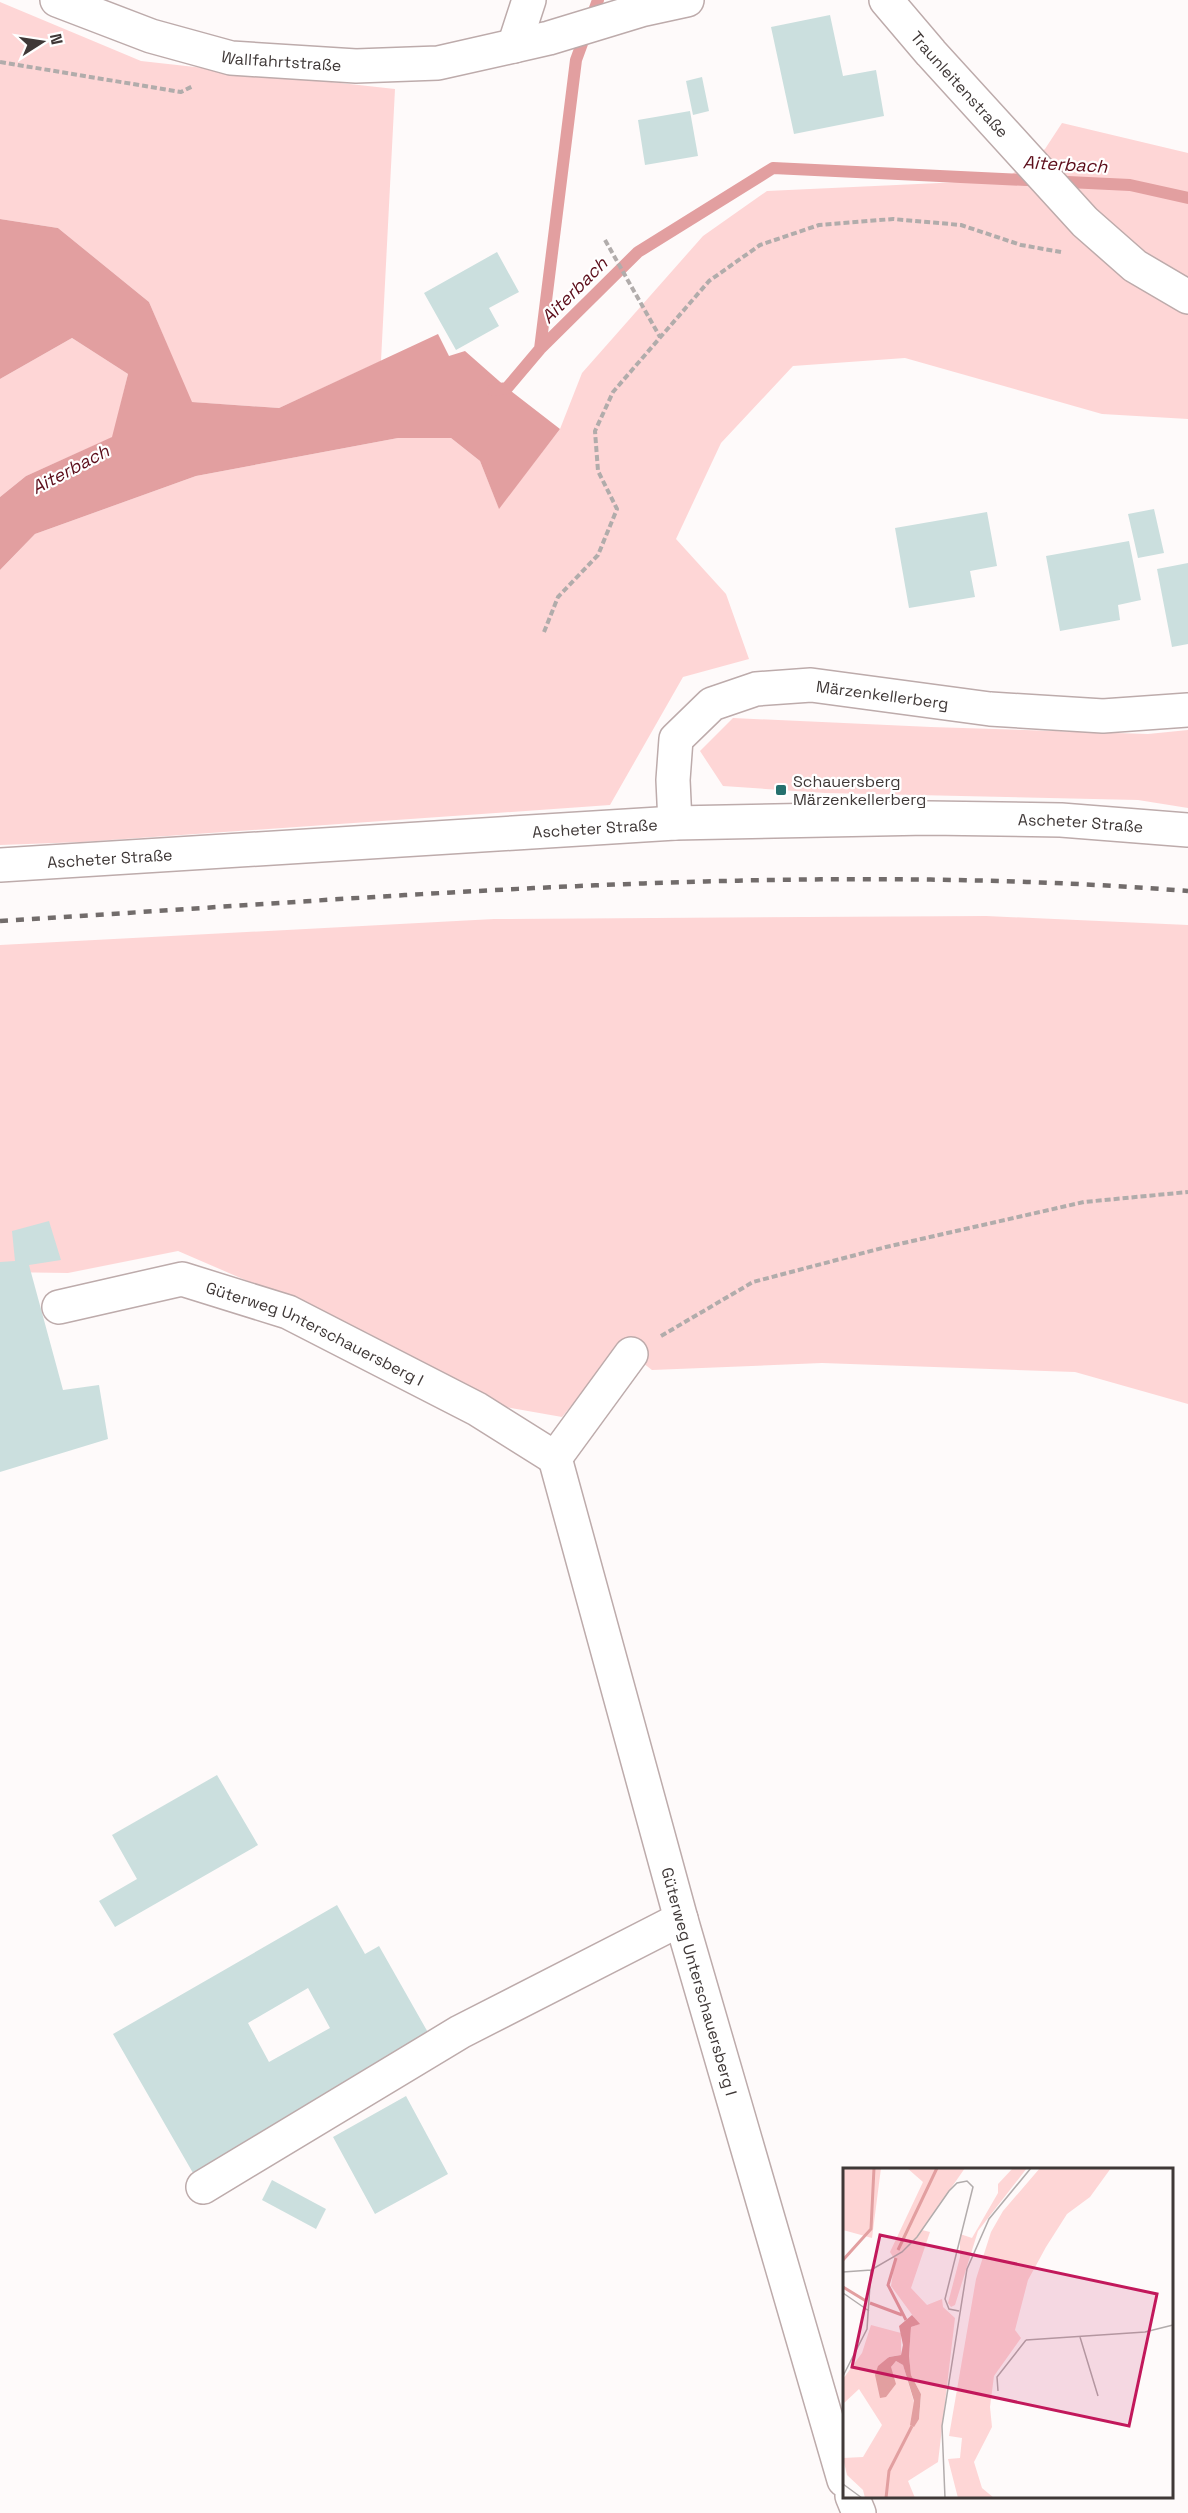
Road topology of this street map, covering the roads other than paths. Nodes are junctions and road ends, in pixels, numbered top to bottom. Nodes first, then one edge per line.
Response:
1 (57, 0) edge
2 (529, 0) edge
3 (687, 0) edge
4 (886, 0) edge
5 (514, 46) junction
6 (1188, 297) edge
7 (1188, 710) edge
8 (675, 824) junction
9 (1188, 830) edge
10 (0, 866) edge
11 (59, 1307) dead end
12 (632, 1354) road end
13 (558, 1469) junction
14 (681, 1919) junction
15 (203, 2187) dead end
16 (843, 2477) edge
17 (853, 2498) edge
18 (859, 2513) edge

1 - 5 street, Wallfahrtstraße
2 - 5 street
3 - 5 street, Wallfahrtstraße
4 - 6 street, Traunleitenstraße
7 - 8 street, Märzenkellerberg
8 - 9 street, Ascheter Straße
8 - 10 street, Ascheter Straße
11 - 13 street, Güterweg Unterschauersberg I
12 - 13 street
13 - 14 street, Güterweg Unterschauersberg I
14 - 15 street
14 - 16 street, Güterweg Unterschauersberg I
17 - 18 street

